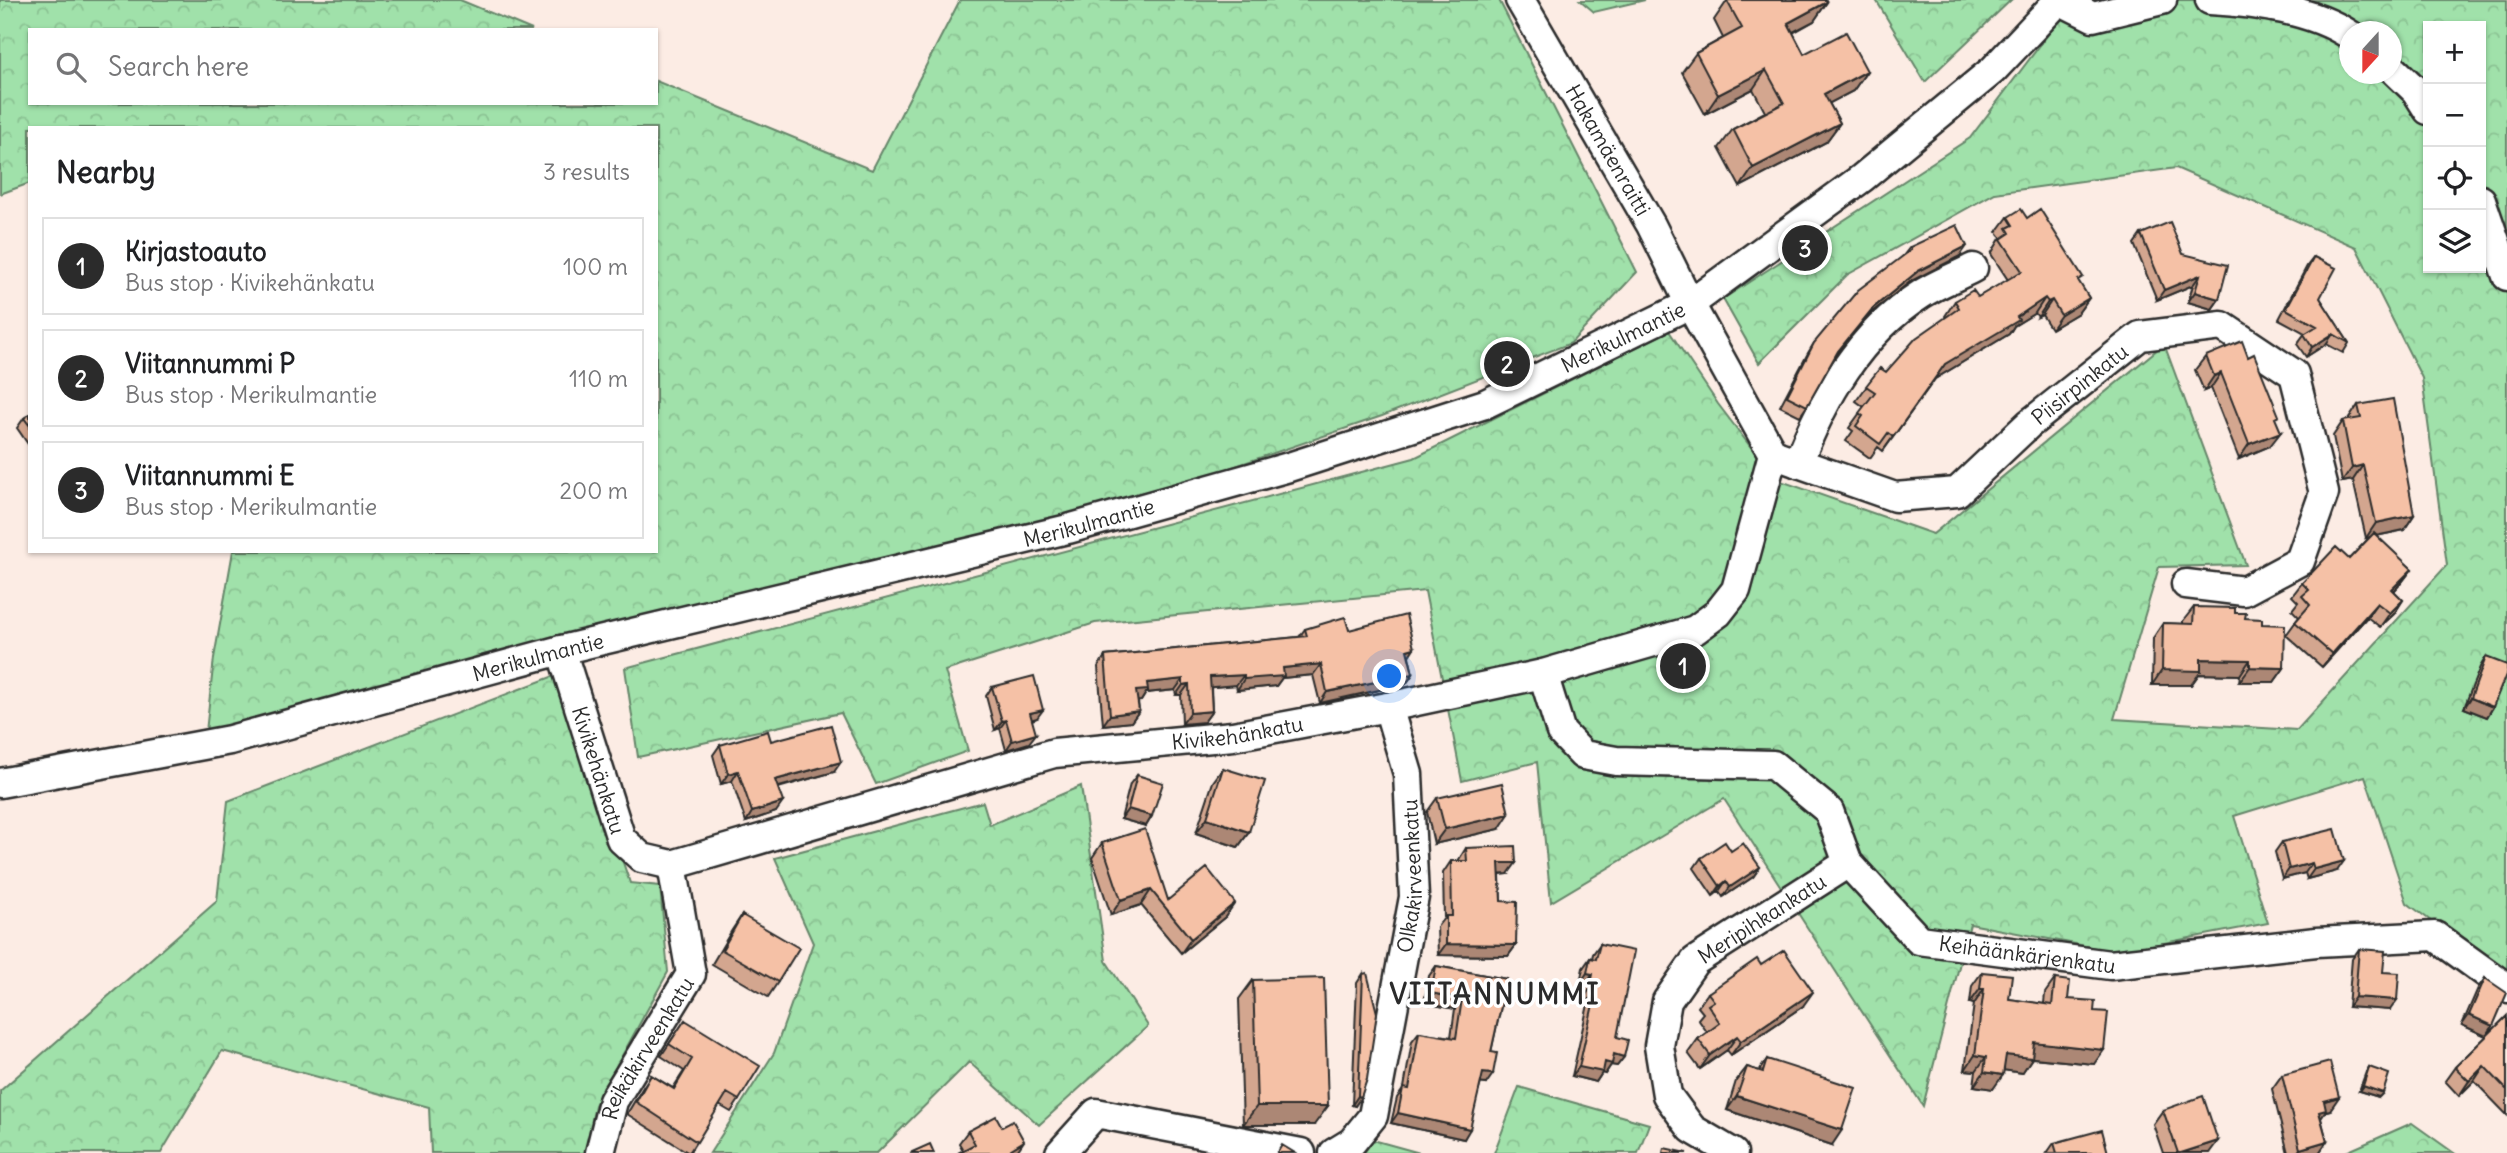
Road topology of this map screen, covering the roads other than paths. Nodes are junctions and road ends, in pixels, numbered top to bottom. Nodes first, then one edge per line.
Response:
1 (1520, 0) edge
2 (2059, 0) edge
3 (2162, 0) edge
4 (2210, 0) edge
5 (2339, 28) edge
6 (2402, 78) edge
7 (2423, 102) edge
8 (2484, 210) edge
9 (1973, 268) dead end
10 (2507, 276) edge
11 (1690, 304) junction
12 (1785, 459) junction
13 (2186, 584) dead end
14 (561, 650) junction
15 (1543, 674) junction
16 (1388, 708) junction
17 (0, 783) edge
18 (1848, 863) junction
19 (672, 865) junction
20 (2507, 988) edge
21 (600, 1153) edge
22 (1060, 1153) edge
23 (1301, 1153) edge
24 (1334, 1153) edge
25 (1733, 1153) edge

1 - 11 street, Hakamäenraitti
2 - 3 street
2 - 11 street, Merikulmantie
4 - 5 street
6 - 7 street
8 - 10 street
9 - 12 street, Kivikehänkatu
11 - 12 street
11 - 14 street, Merikulmantie
12 - 13 street, Piisirpinkatu
12 - 15 street, Kivikehänkatu
14 - 17 street, Merikulmantie
14 - 19 street, Kivikehänkatu
15 - 16 street, Kivikehänkatu
15 - 18 street, Keihäänkärjenkatu
16 - 19 street, Kivikehänkatu
16 - 24 street, Olkakirveenkatu
18 - 20 street, Keihäänkärjenkatu
18 - 25 street, Meripihkankatu
19 - 21 street, Reikäkirveenkatu
22 - 23 street

